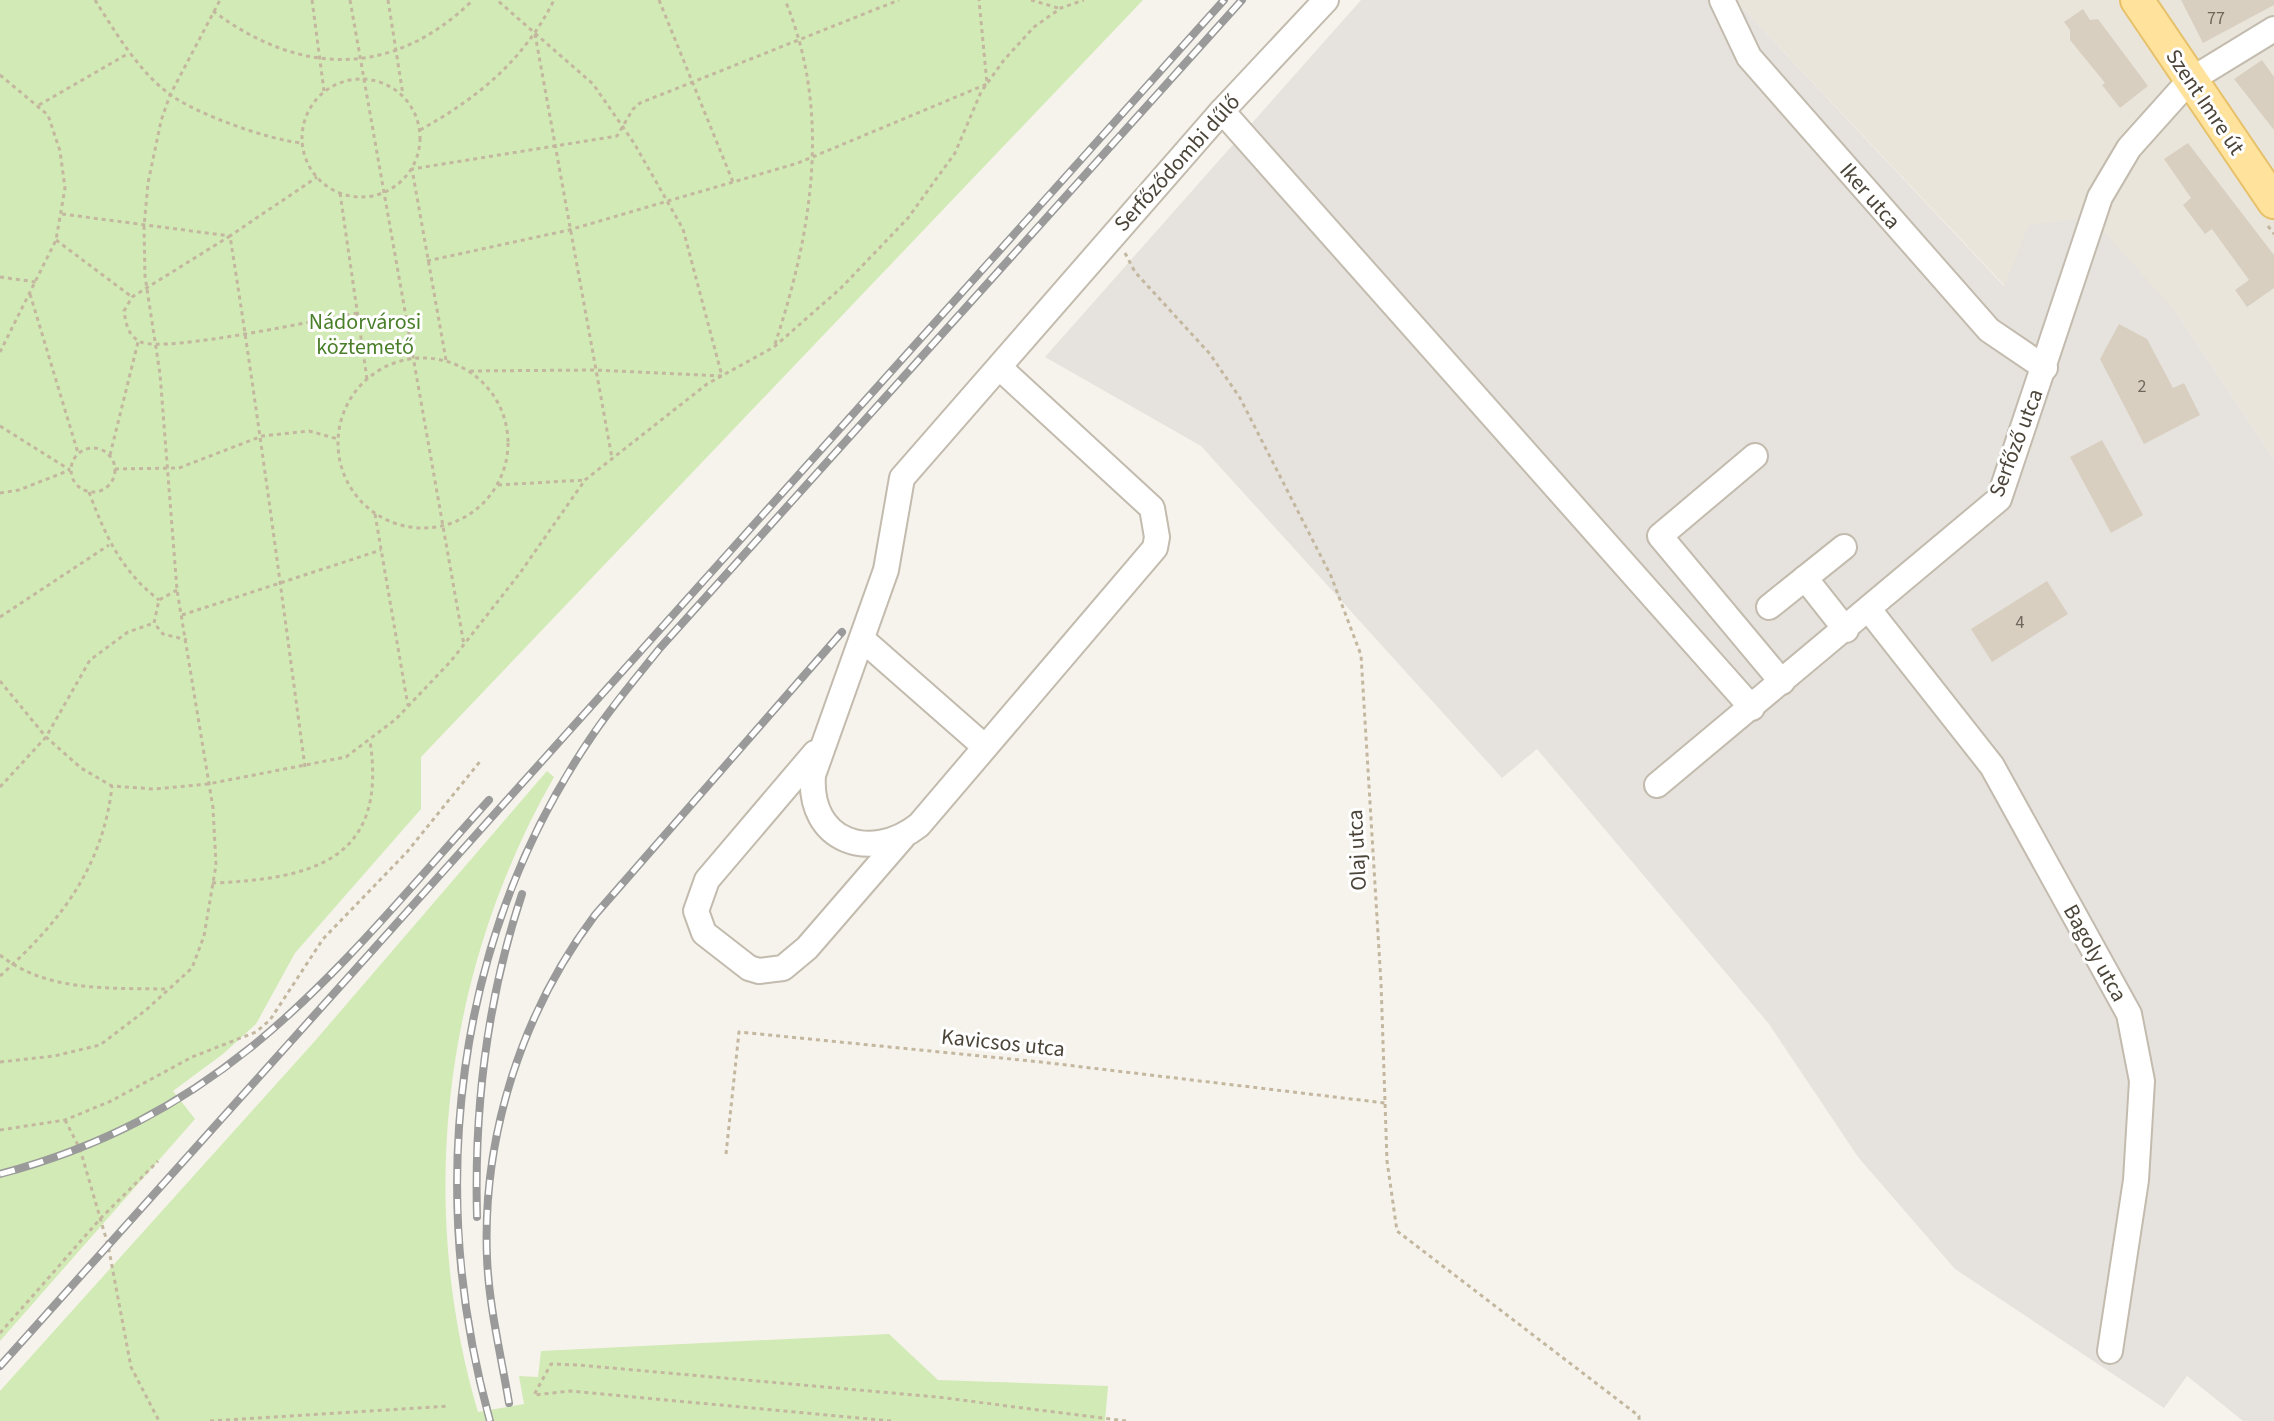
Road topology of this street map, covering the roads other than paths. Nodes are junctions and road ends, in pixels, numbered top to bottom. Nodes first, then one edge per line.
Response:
1 (1326, 0) edge
2 (1722, 0) edge
3 (2137, 0) edge
4 (2274, 29) edge
5 (2189, 81) junction
6 (1222, 111) junction
7 (2274, 202) edge
8 (1000, 368) junction
9 (2045, 368) junction
10 (1755, 456) dead end
11 (1844, 547) dead end
12 (1805, 578) junction
13 (1769, 607) dead end
14 (1870, 611) junction
15 (1846, 630) junction
16 (862, 639) junction
17 (1782, 682) junction
18 (1752, 708) junction
19 (825, 742) junction
20 (985, 747) junction
21 (1657, 785) dead end
22 (903, 837) junction
23 (2110, 1351) dead end

1 - 6 street, Serfőződombi dűlő
2 - 9 street, Iker utca
3 - 5 main road, Szent Imre út
4 - 5 street, Serfőző utca
5 - 7 main road, Szent Imre út
5 - 9 street, Serfőző utca
6 - 8 street, Serfőződombi dűlő
6 - 18 street
8 - 16 street, Serfőződombi dűlő
8 - 20 street
9 - 14 street, Serfőző utca
10 - 17 street
11 - 12 street
12 - 13 street
12 - 15 street
14 - 15 street, Serfőző utca
14 - 23 street, Bagoly utca
15 - 17 street, Serfőző utca
16 - 19 street, Serfőződombi dűlő
16 - 20 street
17 - 18 street, Serfőző utca
18 - 21 street, Serfőző utca
19 - 22 street, Serfőződombi dűlő
19 - 22 street
20 - 22 street

